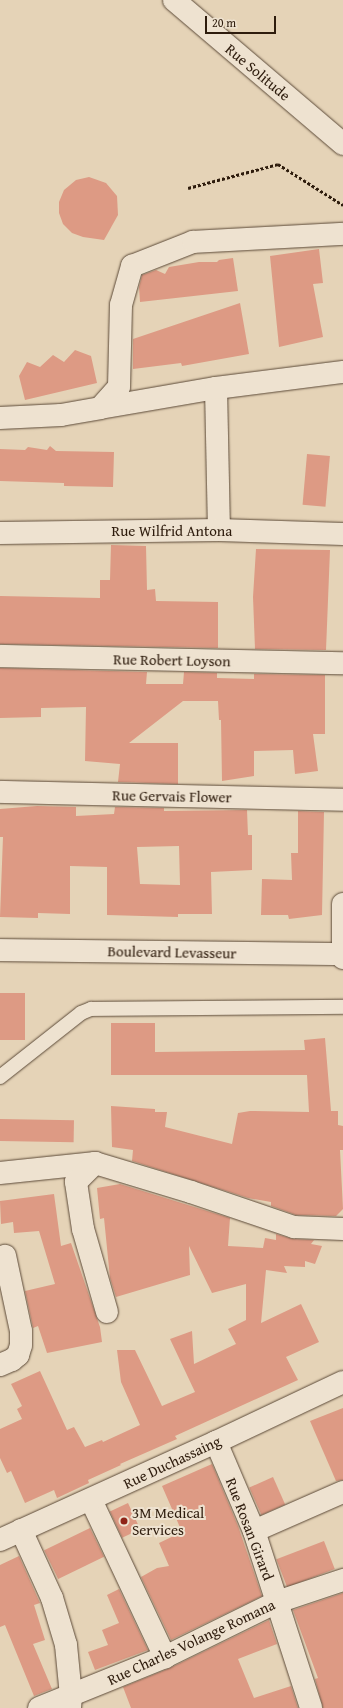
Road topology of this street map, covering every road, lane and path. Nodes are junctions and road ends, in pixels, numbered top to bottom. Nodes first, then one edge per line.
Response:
1 (174, 0) edge
2 (343, 144) edge
3 (188, 188) dead end
4 (343, 205) edge
5 (343, 234) edge
6 (343, 372) edge
7 (216, 388) junction
8 (100, 408) junction
9 (0, 418) edge
10 (219, 530) junction
11 (0, 533) edge
12 (343, 534) edge
13 (0, 656) edge
14 (343, 663) edge
15 (0, 792) edge
16 (343, 800) edge
17 (343, 904) edge
18 (0, 950) edge
19 (343, 954) edge
20 (343, 958) edge
21 (343, 1006) edge
22 (0, 1077) edge
23 (95, 1163) junction
24 (0, 1173) edge
25 (343, 1229) edge
26 (5, 1256) dead end
27 (107, 1312) dead end
28 (0, 1365) edge
29 (343, 1382) edge
30 (216, 1442) junction
31 (343, 1492) edge
32 (91, 1500) junction
33 (21, 1530) junction
34 (254, 1531) junction
35 (0, 1540) edge
36 (343, 1580) edge
37 (277, 1602) junction
38 (165, 1657) junction
39 (70, 1702) edge
40 (40, 1708) edge
41 (311, 1708) edge

1 - 2 street, Rue Solitude
3 - 4 path
5 - 8 street
6 - 7 street
7 - 8 street
7 - 10 street
8 - 9 street
10 - 11 street, Rue Wilfrid Antona
10 - 12 street, Rue Wilfrid Antona
13 - 14 street, Rue Robert Loyson
15 - 16 street, Rue Gervais Flower
17 - 19 street
18 - 19 street, Boulevard Levasseur
19 - 20 street
21 - 22 lane
23 - 24 street
23 - 25 street
23 - 27 street
26 - 28 street
29 - 30 street, Rue Duchassaing
30 - 32 street, Rue Duchassaing
30 - 34 street, Rue Rosan Girard
31 - 34 street
32 - 33 street, Rue Duchassaing
32 - 38 street
33 - 35 street, Rue Duchassaing
33 - 39 street
34 - 37 street, Rue Rosan Girard
36 - 37 street, Rue Charles Volange Romana
37 - 38 street, Rue Charles Volange Romana
37 - 41 street, Rue Rosan Girard
38 - 39 street, Rue Charles Volange Romana
39 - 40 street, Rue Charles Volange Romana

